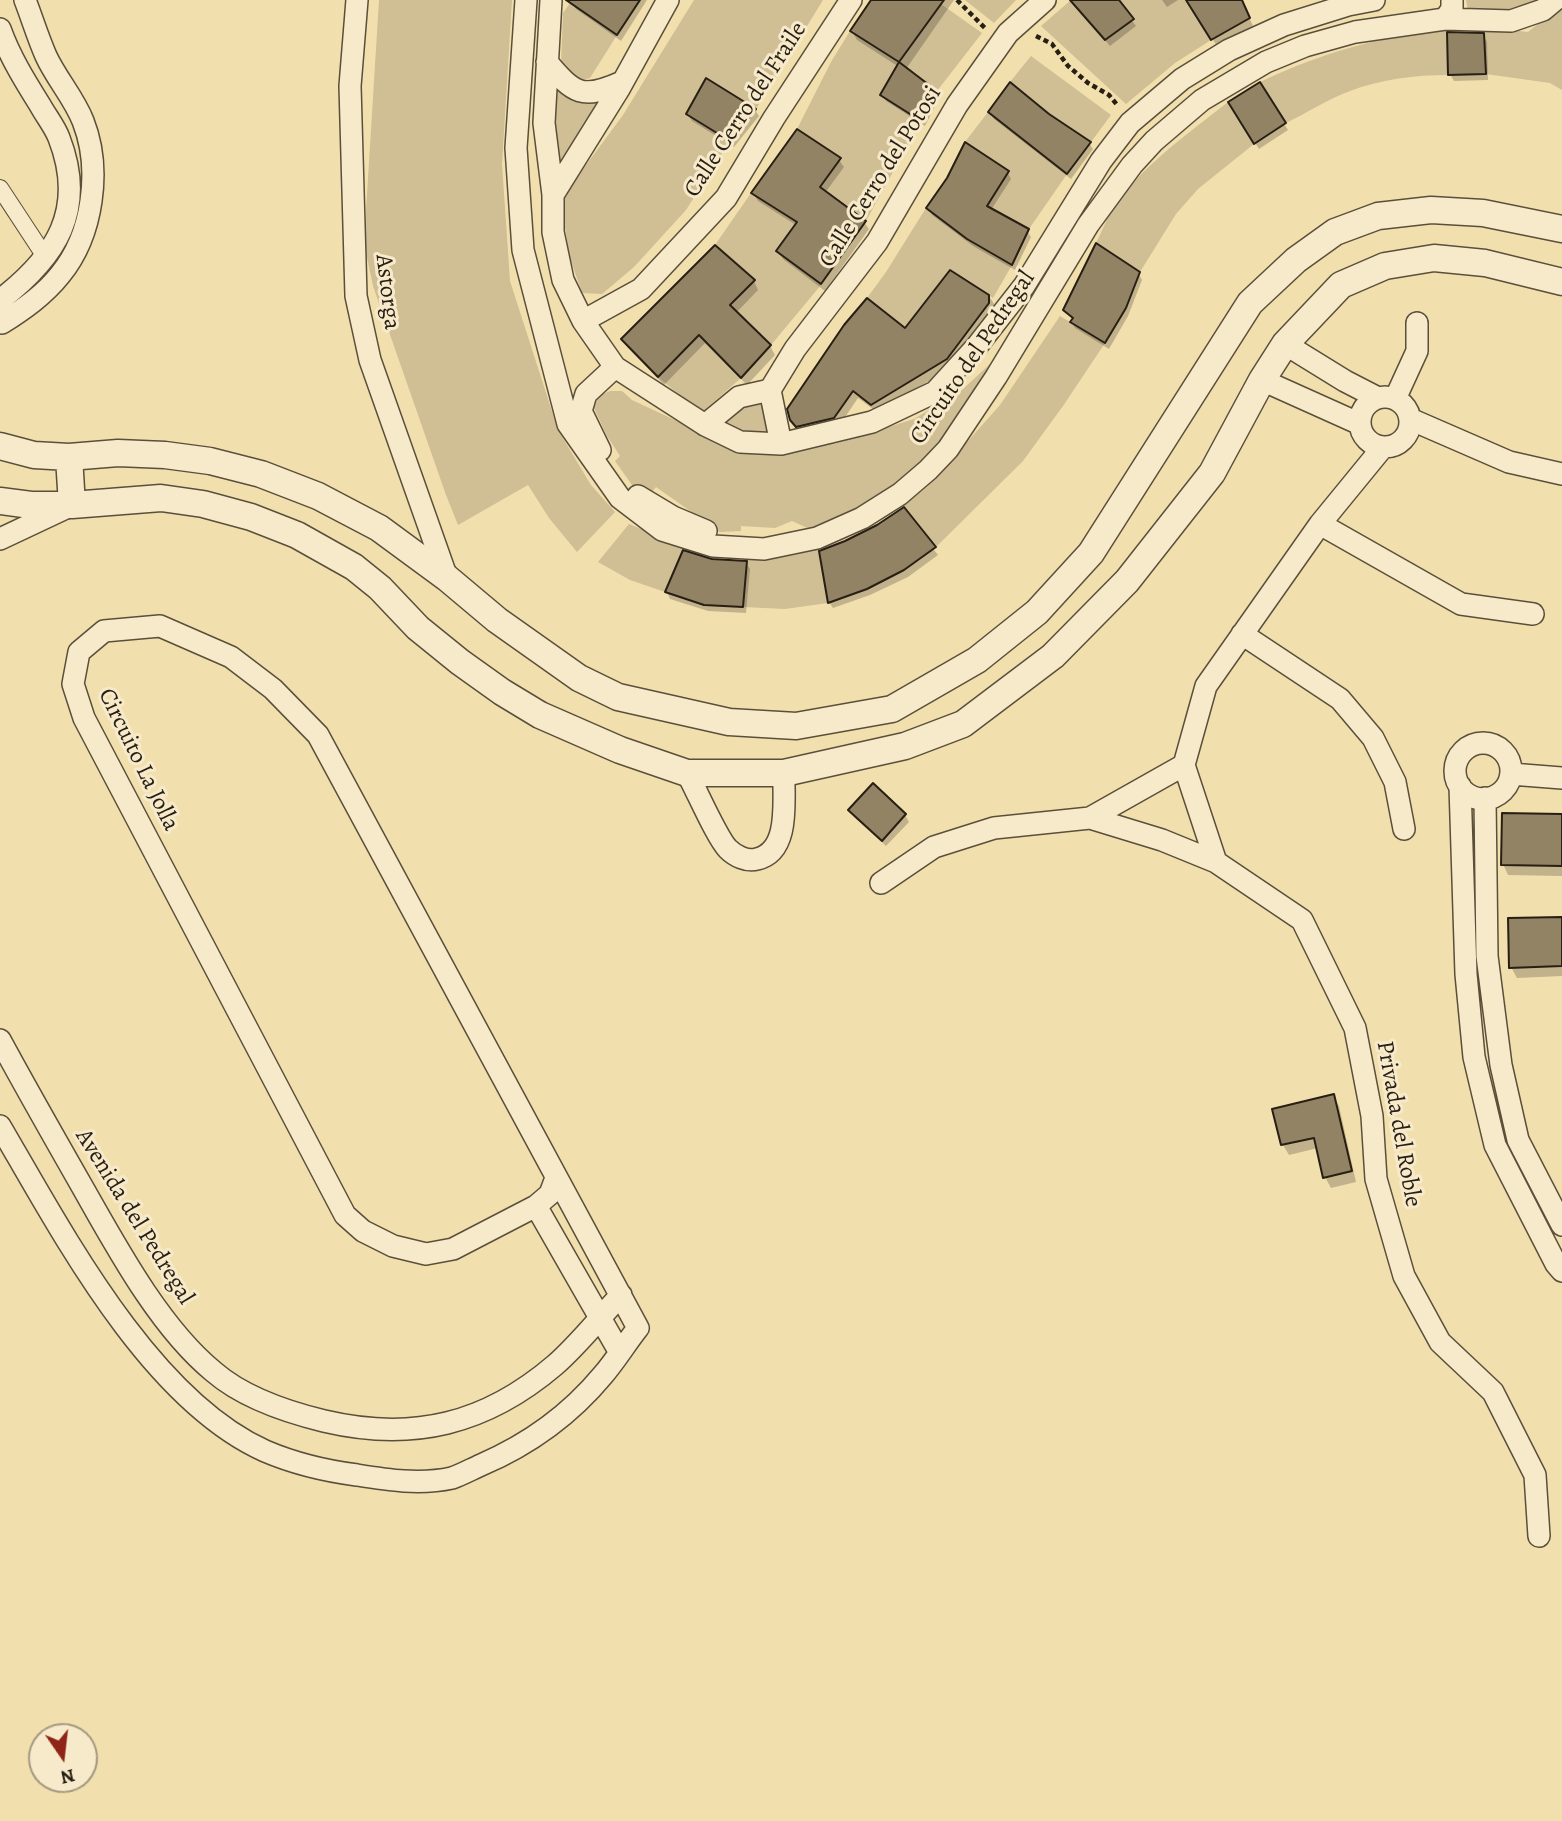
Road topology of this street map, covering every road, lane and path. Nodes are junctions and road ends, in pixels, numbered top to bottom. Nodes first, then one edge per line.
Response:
1 (25, 0) edge
2 (357, 0) edge
3 (526, 0) edge
4 (551, 0) edge
5 (668, 0) edge
6 (851, 0) edge
7 (957, 0) edge
8 (1045, 0) edge
9 (1374, 0) edge
10 (1555, 0) edge
11 (1448, 9) edge
12 (1468, 10) edge
13 (0, 29) edge
14 (1008, 33) junction
15 (547, 61) junction
16 (621, 86) junction
17 (1130, 122) junction
18 (0, 188) edge
19 (552, 195) junction
20 (1562, 229) edge
21 (46, 258) junction
22 (1562, 282) edge
23 (0, 300) edge
24 (1, 321) edge
25 (583, 321) junction
26 (1417, 323) dead end
27 (1285, 344) junction
28 (615, 367) junction
29 (1262, 380) junction
30 (770, 390) junction
31 (1386, 399) junction
32 (1410, 419) junction
33 (705, 425) junction
34 (1360, 425) junction
35 (782, 444) junction
36 (0, 446) edge
37 (1384, 447) junction
38 (69, 457) junction
39 (1562, 474) edge
40 (0, 501) edge
41 (72, 505) junction
42 (1320, 524) junction
43 (0, 539) edge
44 (764, 549) junction
45 (447, 578) junction
46 (1533, 614) dead end
47 (1242, 634) junction
48 (892, 709) junction
49 (905, 746) junction
50 (1184, 765) junction
51 (687, 773) junction
52 (784, 773) junction
53 (1511, 774) junction
54 (1562, 778) edge
55 (1460, 786) junction
56 (1485, 799) junction
57 (1090, 818) junction
58 (1404, 829) dead end
59 (1216, 862) junction
60 (881, 883) dead end
61 (0, 1040) edge
62 (0, 1126) edge
63 (556, 1178) junction
64 (536, 1206) junction
65 (1562, 1225) edge
66 (108, 1231) junction
67 (75, 1251) junction
68 (1562, 1271) edge
69 (621, 1296) junction
70 (600, 1318) junction
71 (619, 1351) junction
72 (1539, 1536) dead end

1 - 24 street
2 - 45 street, Astorga
3 - 44 street, Circuito del Pedregal
4 - 15 street, Circuito del Pedregal
5 - 16 street
6 - 25 street, Calle Cerro del Fraile
7 - 14 path
8 - 14 street, Calle Cerro del Potosi
9 - 17 street, Circuito del Pedregal
10 - 12 street, Circuito del Pedregal
11 - 12 street, Circuito del Pedregal
11 - 44 street, Circuito del Pedregal
13 - 21 street
14 - 17 path
14 - 30 street, Calle Cerro del Potosi
15 - 16 street
15 - 19 street, Circuito del Pedregal
16 - 19 street
17 - 35 street, Circuito del Pedregal
18 - 21 street
19 - 25 street, Circuito del Pedregal
20 - 48 street
21 - 23 street
22 - 27 street
25 - 28 street, Circuito del Pedregal
26 - 31 street
27 - 29 street
27 - 31 street
28 - 33 street, Circuito del Pedregal
28 - 44 street
29 - 34 street
29 - 49 street
30 - 33 street
30 - 35 street
31 - 32 street
31 - 34 street
32 - 37 street
32 - 39 street
33 - 35 street, Circuito del Pedregal
34 - 37 street
36 - 38 street
37 - 42 street
38 - 41 street
38 - 45 street
40 - 41 street
41 - 43 street
41 - 51 street
42 - 46 street
42 - 47 street
45 - 48 street
47 - 50 street
47 - 58 street
48 - 49 street
49 - 52 street
50 - 57 street, Privada del Roble
50 - 59 street
51 - 52 street
51 - 52 street
53 - 54 street
53 - 55 street
53 - 56 street
55 - 56 street
55 - 68 street
56 - 65 street
57 - 59 street, Privada del Roble
57 - 60 street, Privada del Roble
59 - 72 street, Privada del Roble
61 - 66 street, Avenida del Pedregal
62 - 67 street
63 - 64 street, Circuito La Jolla
63 - 64 street, Circuito La Jolla
63 - 69 street, Circuito La Jolla
64 - 70 street
66 - 67 street
66 - 70 street, Avenida del Pedregal
67 - 71 street
69 - 70 street, Avenida del Pedregal
69 - 71 street, Circuito La Jolla
70 - 71 street

